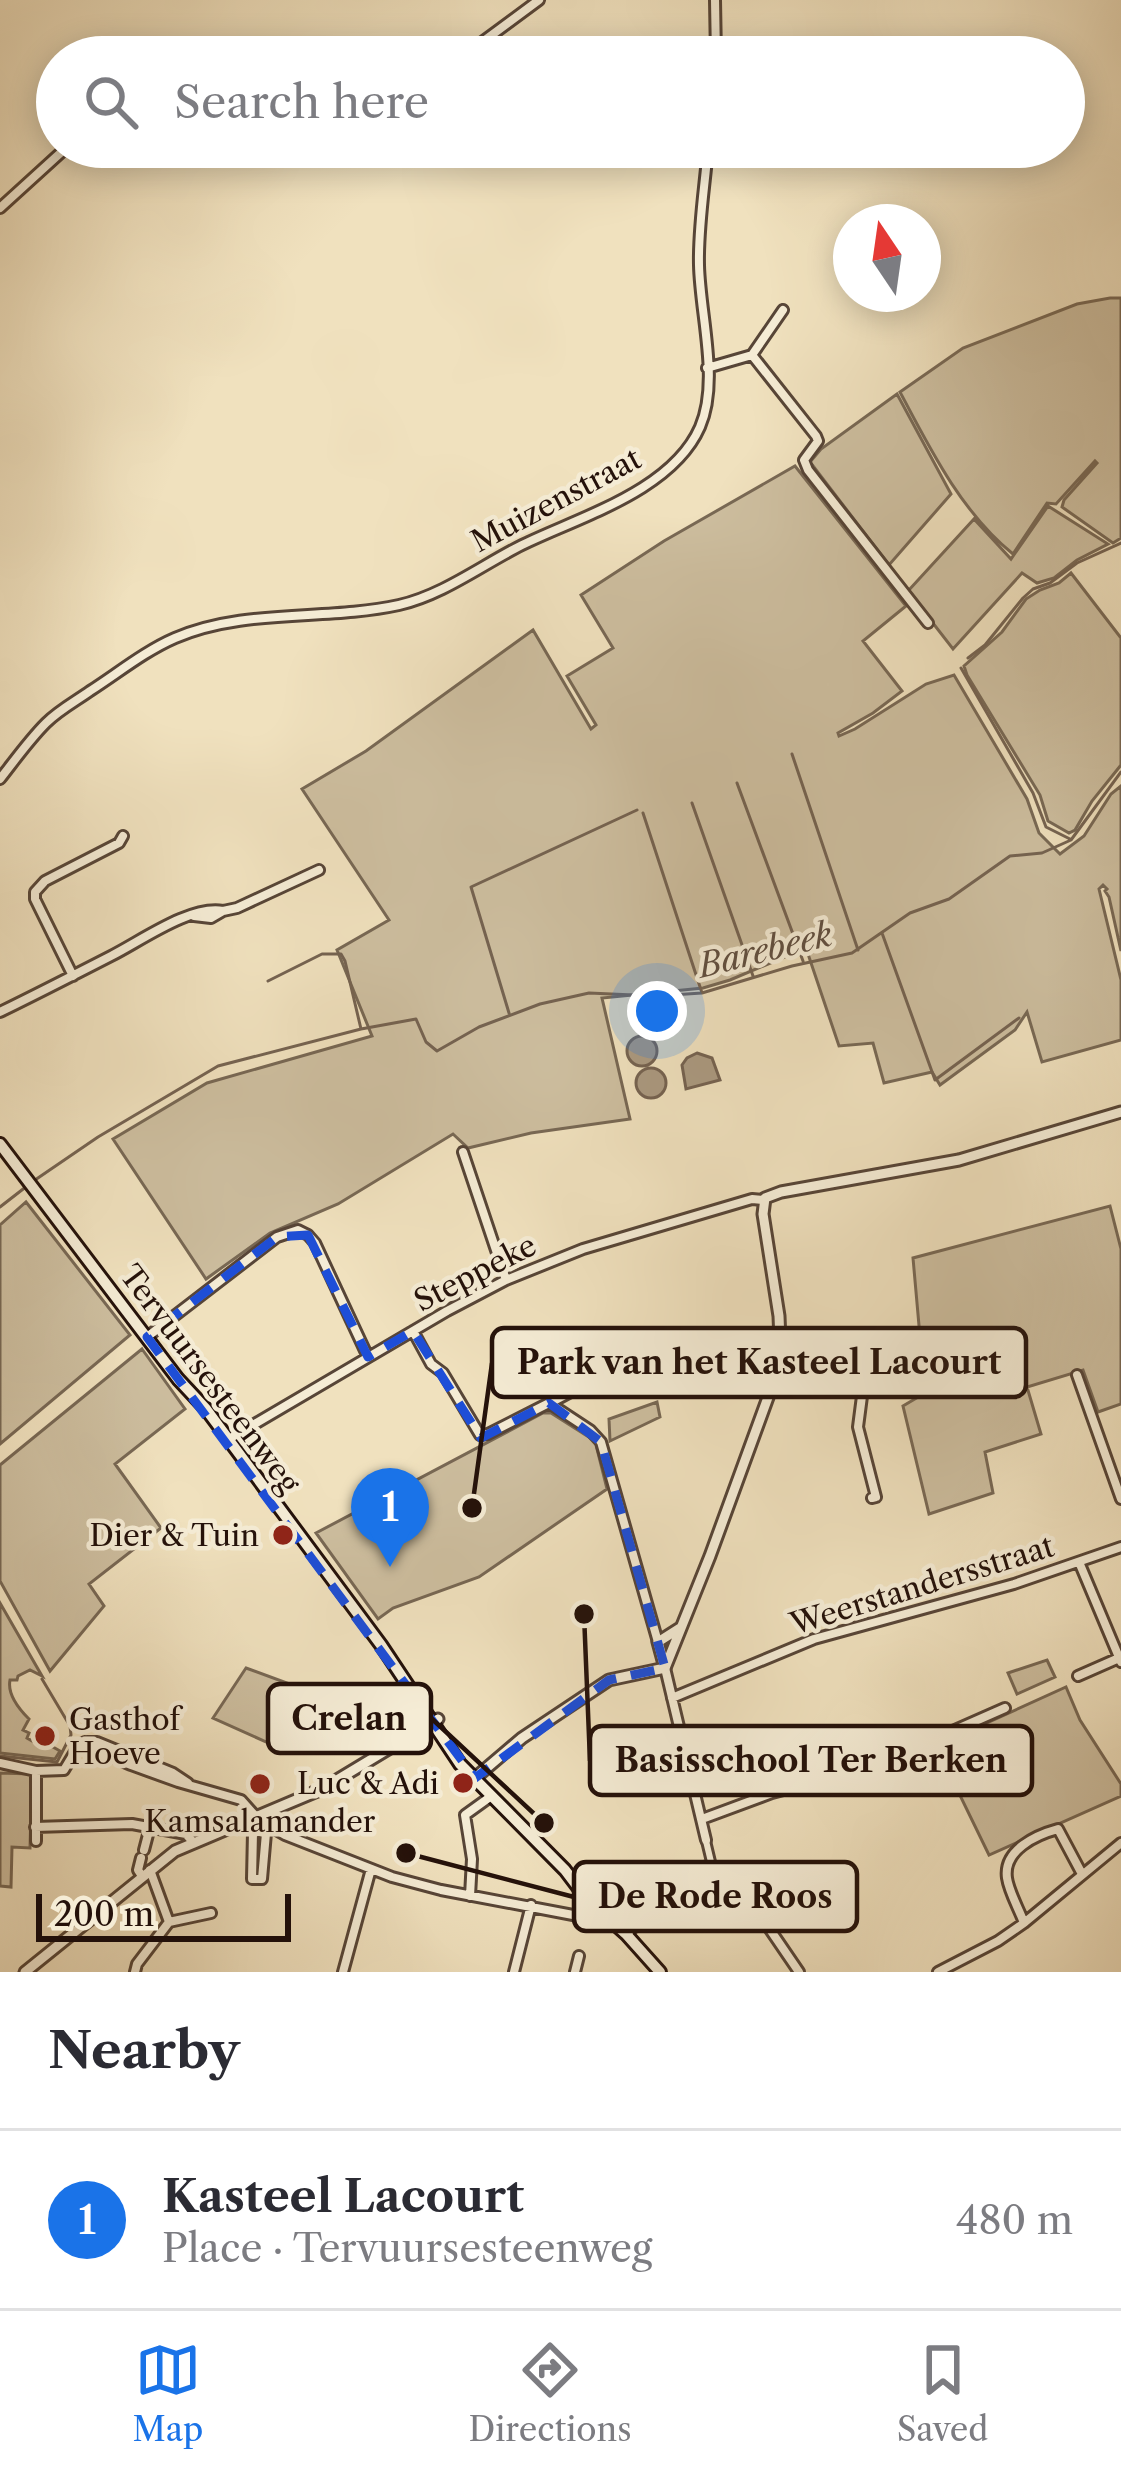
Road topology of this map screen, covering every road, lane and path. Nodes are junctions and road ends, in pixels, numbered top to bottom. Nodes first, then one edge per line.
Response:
1 (537, 0) edge
2 (715, 0) edge
3 (490, 36) edge
4 (716, 36) edge
5 (44, 168) edge
6 (706, 168) edge
7 (0, 208) edge
8 (783, 310) dead end
9 (752, 355) junction
10 (707, 368) junction
11 (928, 623) dead end
12 (1, 774) edge
13 (123, 836) dead end
14 (319, 870) dead end
15 (73, 976) junction
16 (0, 1012) edge
17 (1121, 1112) edge
18 (0, 1144) edge
19 (463, 1152) dead end
20 (763, 1200) junction
21 (506, 1280) junction
22 (412, 1331) junction
23 (147, 1336) junction
24 (780, 1341) junction
25 (368, 1357) junction
26 (647, 1361) dead end
27 (1077, 1375) dead end
28 (549, 1403) junction
29 (229, 1439) junction
30 (872, 1498) dead end
31 (1121, 1499) edge
32 (1121, 1547) edge
33 (1079, 1562) junction
34 (680, 1628) junction
35 (658, 1642) junction
36 (1120, 1660) edge
37 (665, 1668) junction
38 (1078, 1676) dead end
39 (672, 1698) junction
40 (1005, 1708) dead end
41 (435, 1721) junction
42 (0, 1763) edge
43 (36, 1771) junction
44 (475, 1778) junction
45 (490, 1797) junction
46 (257, 1817) junction
47 (702, 1819) junction
48 (270, 1826) junction
49 (35, 1827) junction
50 (150, 1827) junction
51 (706, 1840) joint
52 (36, 1841) dead end
53 (193, 1843) junction
54 (1121, 1843) edge
55 (712, 1866) junction
56 (371, 1869) junction
57 (146, 1873) junction
58 (1082, 1874) junction
59 (470, 1896) junction
60 (531, 1906) junction
61 (597, 1909) junction
62 (211, 1913) dead end
63 (169, 1922) junction
64 (1024, 1923) junction
65 (626, 1934) junction
66 (579, 1956) dead end
67 (25, 1972) edge
68 (135, 1972) edge
69 (343, 1972) edge
70 (514, 1972) edge
71 (575, 1972) edge
72 (660, 1972) edge
73 (799, 1972) edge
74 (938, 1972) edge

1 - 3 street
2 - 4 street
5 - 7 street
6 - 10 street, Muizenstraat
8 - 9 street
9 - 10 street
9 - 11 street
10 - 12 street, Muizenstraat
13 - 15 street
14 - 15 street
15 - 16 street
17 - 20 street
18 - 23 main road, Tervuursesteenweg
19 - 21 street
20 - 21 street, Steppeke
20 - 24 street
21 - 22 street, Steppeke
22 - 25 street, Steppeke
22 - 28 street
23 - 25 street
23 - 29 main road, Tervuursesteenweg
24 - 30 street
24 - 34 street
25 - 29 street, Steppeke
26 - 28 street
27 - 31 street
28 - 35 street
29 - 41 main road, Tervuursesteenweg
32 - 33 street, Weerstandersstraat
33 - 36 street
33 - 39 street, Weerstandersstraat
34 - 35 street
34 - 37 street
35 - 37 street
36 - 38 street
37 - 39 street
37 - 44 street
39 - 47 street
40 - 47 street
41 - 44 main road, Tervuursesteenweg
41 - 46 street
42 - 43 street
43 - 46 street
43 - 49 street
44 - 45 main road, Tervuursesteenweg
45 - 59 street
45 - 61 main road, Tervuursesteenweg
46 - 48 street
46 - 48 street
46 - 53 street
47 - 51 street
48 - 56 street
49 - 50 street
49 - 52 street
50 - 53 street
50 - 57 street
51 - 55 street
53 - 57 street
54 - 58 street
55 - 65 street
55 - 73 street
56 - 59 street
56 - 69 street
57 - 63 street
57 - 67 street
58 - 64 street
58 - 64 street
59 - 60 street
60 - 61 street
60 - 70 street
61 - 65 main road, Tervuursesteenweg
62 - 63 street
63 - 68 street
64 - 74 street
65 - 72 main road, Tervuursesteenweg
66 - 71 street

